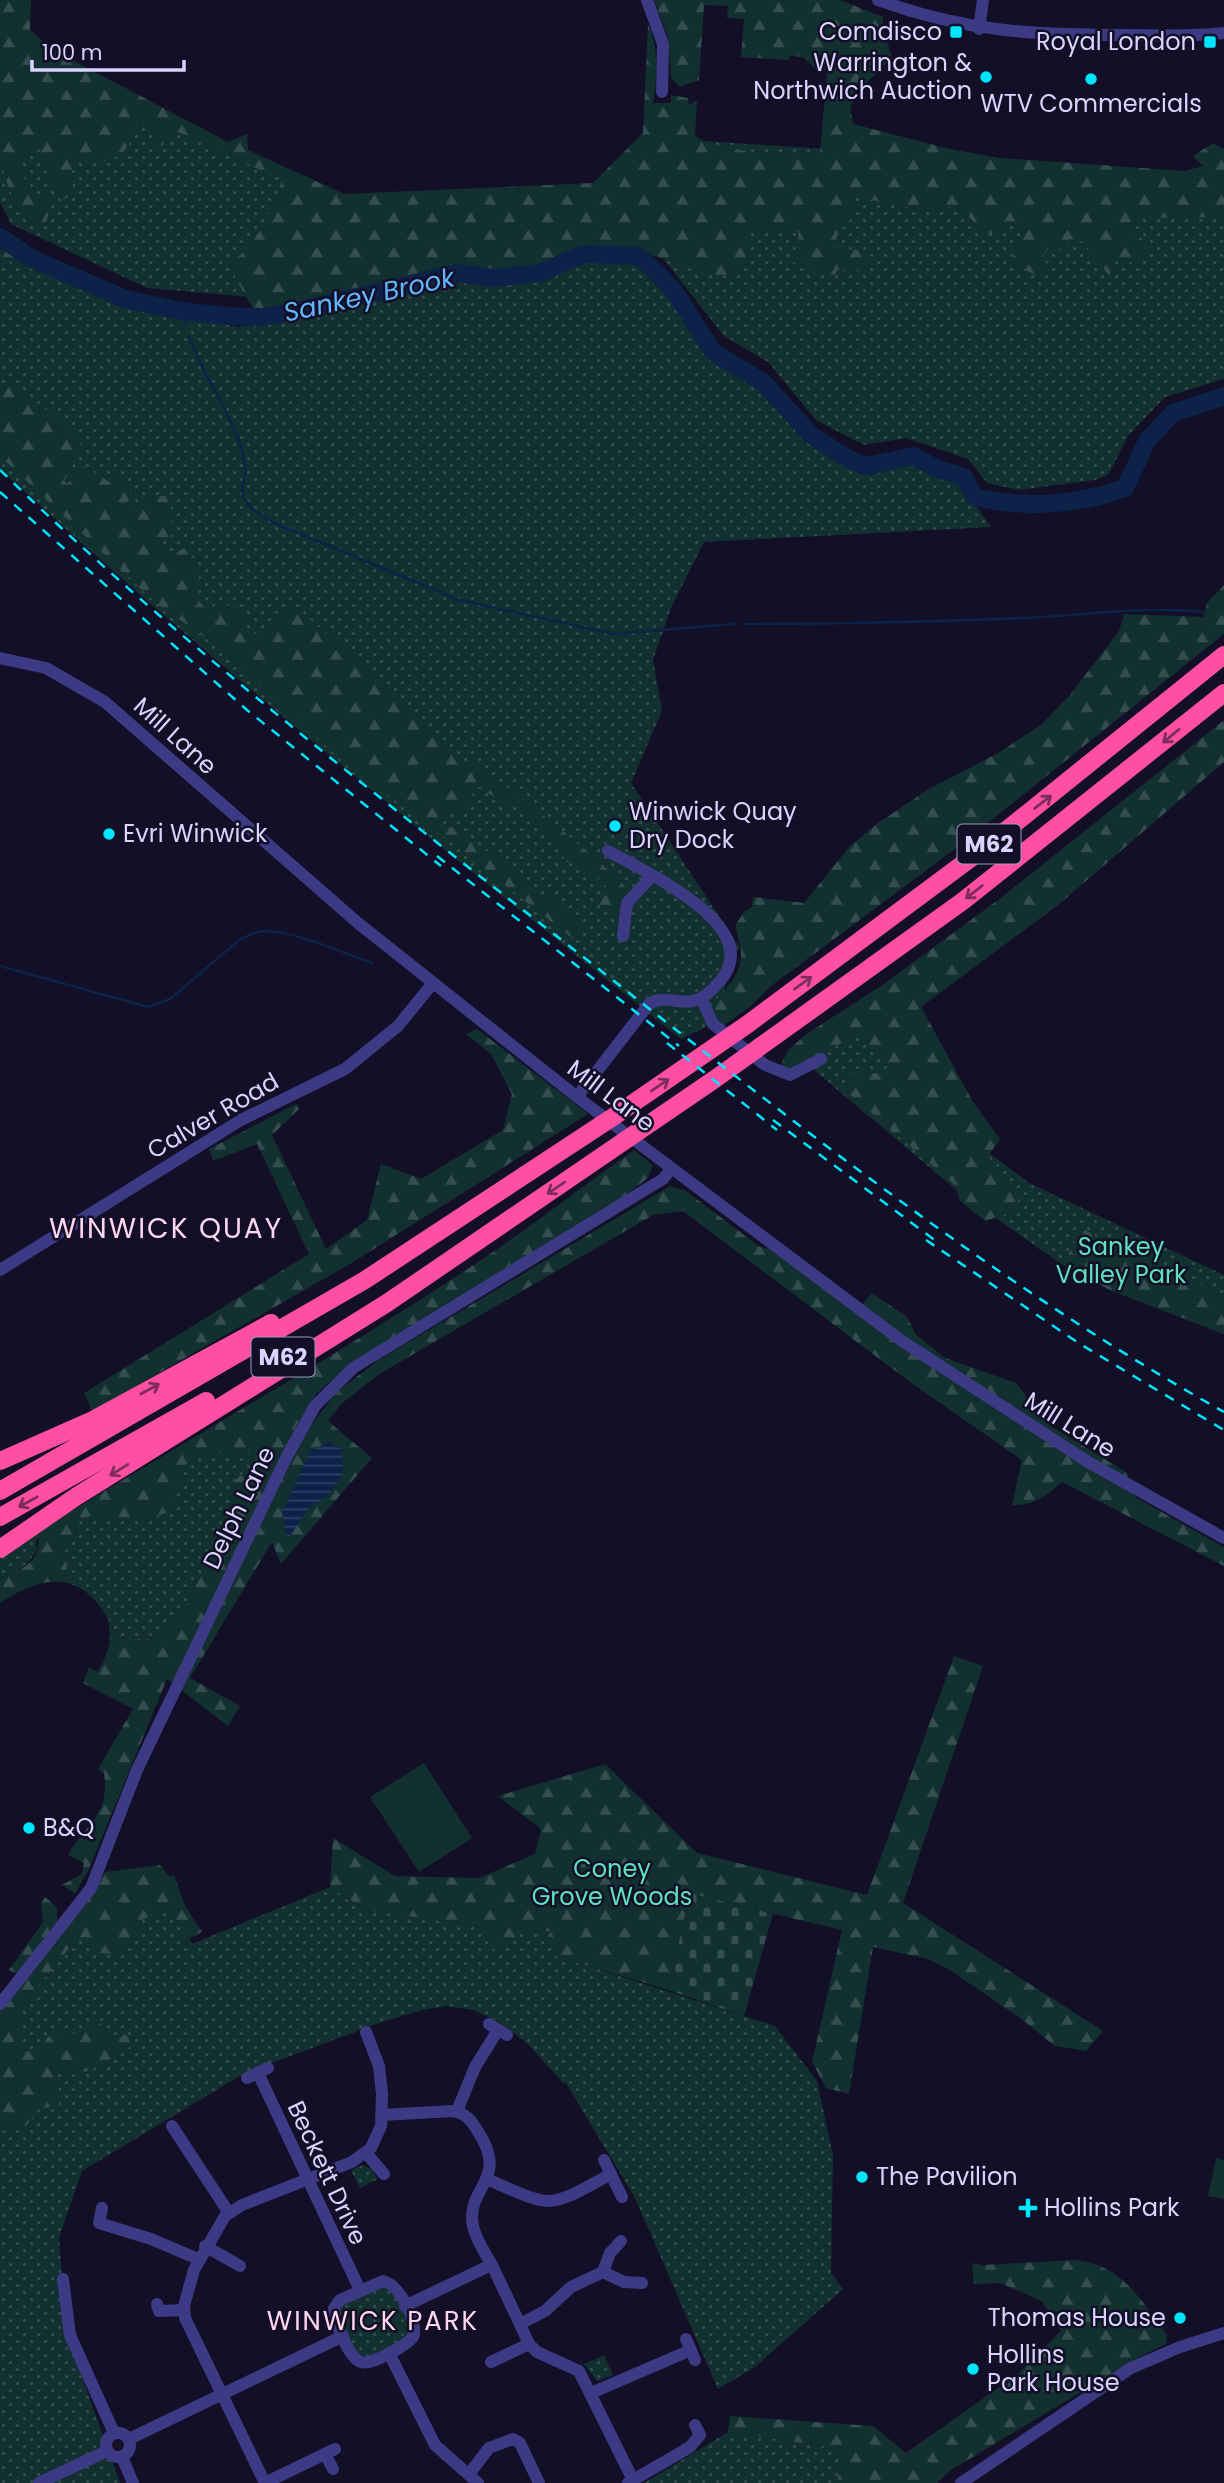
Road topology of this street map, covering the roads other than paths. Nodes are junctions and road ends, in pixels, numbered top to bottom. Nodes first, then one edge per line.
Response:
1 (647, 0) edge
2 (878, 0) edge
3 (983, 0) edge
4 (979, 29) junction
5 (1224, 33) edge
6 (662, 92) dead end
7 (1224, 655) edge
8 (0, 657) edge
9 (1224, 693) edge
10 (608, 852) dead end
11 (652, 876) junction
12 (623, 936) dead end
13 (433, 983) junction
14 (701, 998) junction
15 (821, 1059) dead end
16 (577, 1097) junction
17 (671, 1169) junction
18 (486, 1200) junction
19 (506, 1221) junction
20 (0, 1270) edge
21 (0, 1461) edge
22 (0, 1491) edge
23 (0, 1517) edge
24 (1224, 1538) edge
25 (0, 1549) edge
26 (0, 2004) edge
27 (498, 2030) dead end
28 (366, 2032) dead end
29 (257, 2073) dead end
30 (457, 2111) junction
31 (382, 2115) junction
32 (171, 2126) dead end
33 (366, 2153) junction
34 (604, 2160) dead end
35 (385, 2174) dead end
36 (611, 2174) junction
37 (306, 2179) junction
38 (487, 2179) junction
39 (622, 2197) dead end
40 (102, 2208) dead end
41 (229, 2213) junction
42 (621, 2241) dead end
43 (205, 2246) junction
44 (198, 2259) junction
45 (491, 2265) junction
46 (241, 2266) dead end
47 (603, 2272) junction
48 (63, 2279) dead end
49 (642, 2283) dead end
50 (360, 2290) junction
51 (405, 2306) junction
52 (184, 2310) junction
53 (158, 2311) dead end
54 (520, 2324) junction
55 (1224, 2333) edge
56 (343, 2336) junction
57 (529, 2344) junction
58 (691, 2349) dead end
59 (389, 2353) junction
60 (491, 2362) dead end
61 (591, 2393) junction
62 (223, 2394) junction
63 (695, 2425) dead end
64 (114, 2433) junction
65 (129, 2439) junction
66 (107, 2451) junction
67 (122, 2457) junction
68 (333, 2469) dead end
69 (473, 2479) edge
70 (631, 2481) edge
71 (39, 2483) edge
72 (133, 2483) edge
73 (265, 2483) edge
74 (539, 2483) edge
75 (961, 2483) edge

1 - 6 street
2 - 4 street
3 - 4 street
4 - 5 street
18 -> 7 highway, M62
8 - 13 street, Mill Lane
9 -> 19 highway, M62
10 - 11 street
11 - 12 street
11 - 14 street
13 - 16 street, Mill Lane
13 - 20 street, Calver Road
14 - 15 street
14 - 16 street
16 - 17 street, Mill Lane
17 - 24 street, Mill Lane
17 - 26 street, Delph Lane
21 -> 18 highway
18 - 22 highway, M62
19 -> 23 highway, M62
19 -> 25 highway
27 - 30 street
28 - 31 street
29 - 37 street, Beckett Drive
30 - 31 street
30 - 38 street
31 - 33 street
32 - 41 street
33 - 35 street
33 - 37 street
34 - 36 street
36 - 38 street
36 - 39 street
37 - 41 street
37 - 50 street, Beckett Drive
38 - 45 street
40 - 44 street
41 - 43 street
42 - 47 street
43 - 44 street
43 - 46 street
44 - 52 street
45 - 51 street
45 - 54 street
47 - 49 street
47 - 54 street
48 - 64 street
50 - 51 street
50 - 56 street
51 - 59 street
52 - 53 street
52 - 62 street
54 - 57 street
55 - 75 street
56 - 59 street
56 - 62 street
57 - 60 street
57 - 61 street
58 - 61 street
59 - 69 street
61 - 70 street
62 - 65 street
62 - 73 street
63 - 70 street
64 - 65 street
64 - 66 street
65 - 67 street
66 - 67 street
66 - 71 street
67 - 72 street
68 - 73 street
69 - 74 street

